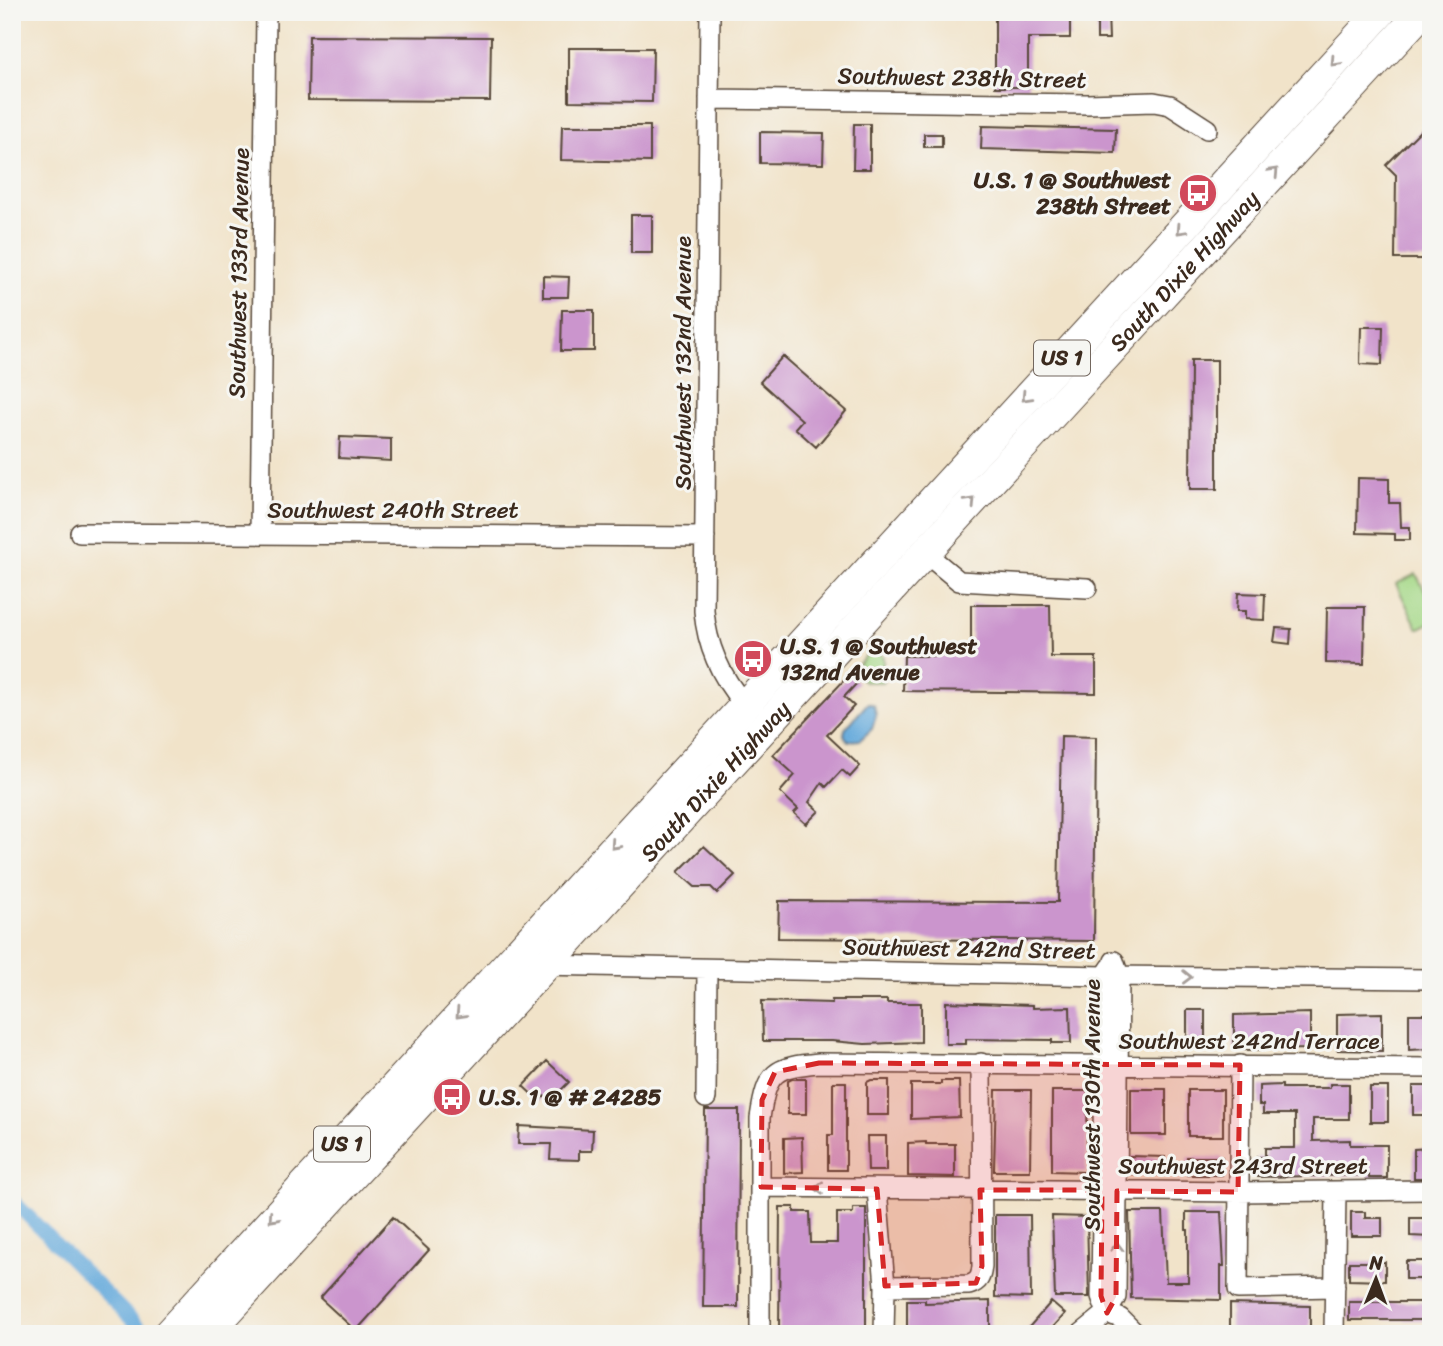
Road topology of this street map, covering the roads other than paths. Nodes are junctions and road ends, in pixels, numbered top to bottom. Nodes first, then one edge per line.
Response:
1 (266, 12) edge
2 (710, 12) edge
3 (1381, 12) edge
4 (1422, 12) edge
5 (709, 99) junction
6 (1206, 129) dead end
7 (80, 533) dead end
8 (260, 534) junction
9 (705, 537) junction
10 (925, 552) junction
11 (1087, 588) dead end
12 (744, 704) junction
13 (639, 864) junction
14 (506, 964) junction
15 (545, 965) junction
16 (706, 969) junction
17 (1112, 976) junction
18 (1431, 979) edge
19 (438, 1039) junction
20 (981, 1063) junction
21 (1112, 1065) junction
22 (1240, 1065) junction
23 (1431, 1068) edge
24 (706, 1098) dead end
25 (761, 1187) junction
26 (877, 1189) junction
27 (1431, 1189) edge
28 (980, 1190) junction
29 (1110, 1191) junction
30 (1336, 1191) junction
31 (1238, 1192) junction
32 (303, 1230) junction
33 (885, 1286) junction
34 (1335, 1287) junction
35 (1107, 1313) junction
36 (172, 1329) edge
37 (207, 1334) edge
38 (761, 1334) edge
39 (884, 1334) edge
40 (1081, 1334) edge
41 (1136, 1334) edge
42 (1334, 1334) edge

1 - 8 street, Southwest 133rd Avenue
2 - 5 street, Southwest 132nd Avenue
3 -> 12 highway, South Dixie Highway / US 1
10 -> 4 highway, South Dixie Highway / US 1
5 - 6 street, Southwest 238th Street
5 - 9 street, Southwest 132nd Avenue
7 - 8 street, Southwest 240th Street
8 - 9 street, Southwest 240th Street
9 - 12 street, Southwest 132nd Avenue
10 - 11 street
10 - 12 highway
10 - 13 highway, South Dixie Highway / US 1
12 - 13 highway
12 -> 14 highway, South Dixie Highway / US 1
13 - 15 highway, South Dixie Highway / US 1
14 - 15 street, Southwest 242nd Street
14 -> 19 highway, South Dixie Highway / US 1
15 - 16 street, Southwest 242nd Street
15 - 32 highway, South Dixie Highway / US 1
16 - 17 street, Southwest 242nd Street
16 - 24 street
17 -> 18 street, Southwest 242nd Street
17 - 21 street, Southwest 130th Avenue
19 - 32 highway
19 -> 36 highway, South Dixie Highway / US 1
20 - 21 street, Southwest 242nd Terrace
20 - 25 street, Southwest 242nd Terrace
20 - 28 street
21 - 22 street, Southwest 242nd Terrace
21 - 29 street, Southwest 130th Avenue
22 - 23 street, Southwest 242nd Terrace
22 - 31 street
26 -> 25 street, Southwest 243rd Street
25 - 38 street
26 - 28 street, Southwest 243rd Street
26 - 33 street
27 - 30 street, Southwest 243rd Street
28 - 29 street, Southwest 243rd Street
28 - 33 street
29 - 31 street, Southwest 243rd Street
29 - 35 street, Southwest 130th Avenue
30 - 31 street, Southwest 243rd Street
30 - 34 street
31 - 34 street
32 - 37 highway, South Dixie Highway / US 1
33 - 39 street
34 - 42 street
35 - 40 street
35 - 41 street

